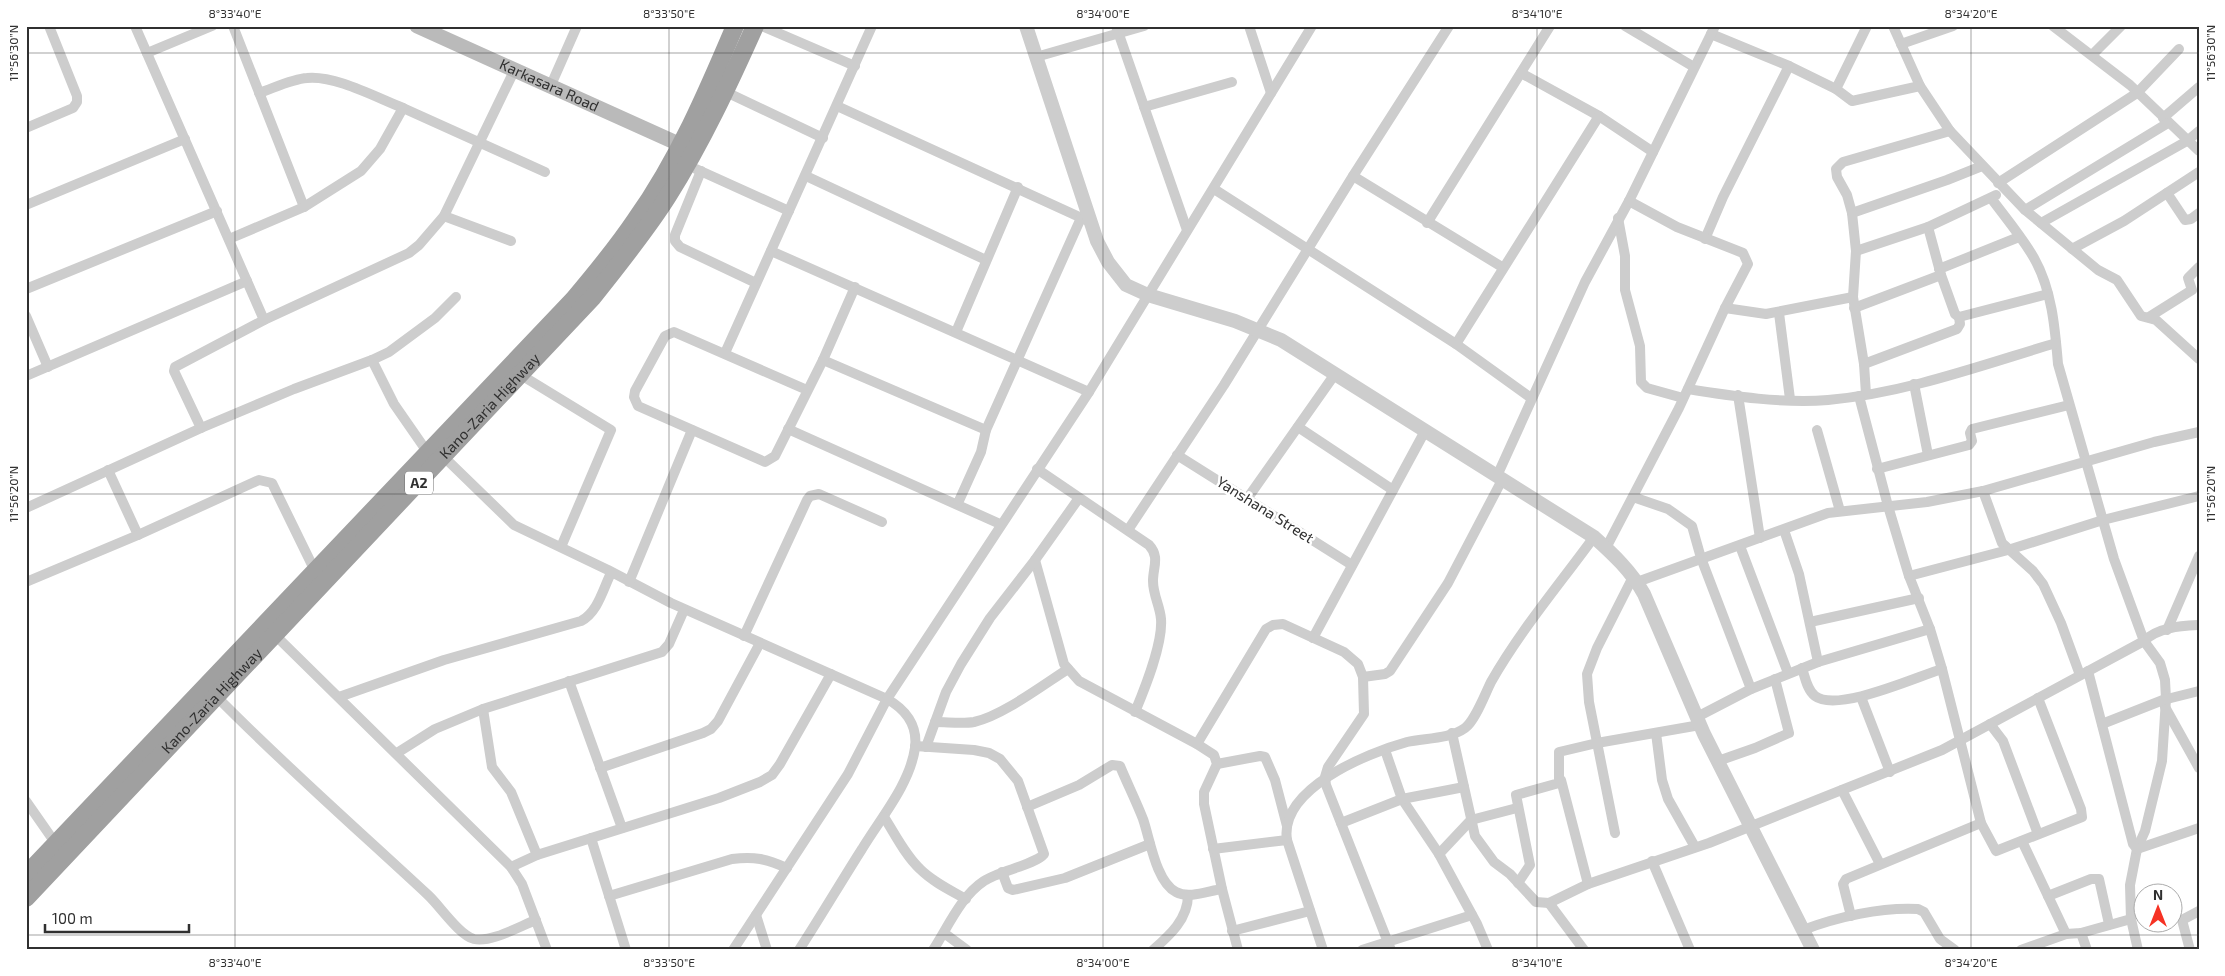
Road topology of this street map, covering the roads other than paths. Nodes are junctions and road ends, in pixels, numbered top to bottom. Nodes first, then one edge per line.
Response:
1 (49, 26) edge
2 (135, 26) edge
3 (212, 26) edge
4 (233, 26) edge
5 (418, 26) edge
6 (577, 26) edge
7 (735, 26) edge
8 (755, 26) edge
9 (762, 26) edge
10 (872, 26) edge
11 (1026, 26) edge
12 (1144, 26) edge
13 (1249, 26) edge
14 (1312, 26) edge
15 (1449, 26) edge
16 (1550, 26) edge
17 (1625, 26) edge
18 (1867, 26) edge
19 (1892, 26) edge
20 (1953, 26) edge
21 (2053, 26) edge
22 (2121, 26) edge
23 (1118, 30) edge
24 (1713, 30) edge
25 (1901, 44) junction
26 (2179, 49) dead end
27 (147, 53) junction
28 (2092, 55) junction
29 (1036, 57) junction
30 (855, 66) junction
31 (1789, 66) junction
32 (1694, 67) junction
33 (515, 69) junction
34 (1521, 73) junction
35 (1232, 82) dead end
36 (551, 85) junction
37 (1920, 86) junction
38 (2199, 87) edge
39 (1836, 89) junction
40 (726, 92) junction
41 (259, 93) junction
42 (2137, 93) junction
43 (1271, 94) junction
44 (837, 106) junction
45 (1144, 107) junction
46 (403, 108) junction
47 (1598, 116) junction
48 (2165, 121) junction
49 (26, 128) edge
50 (1950, 131) junction
51 (2199, 131) edge
52 (823, 138) junction
53 (185, 139) junction
54 (2187, 141) junction
55 (479, 142) junction
56 (681, 145) junction
57 (2199, 151) edge
58 (1653, 152) junction
59 (1982, 166) junction
60 (694, 168) junction
61 (545, 172) dead end
62 (2199, 172) edge
63 (806, 176) junction
64 (1353, 176) junction
65 (2001, 186) junction
66 (1018, 187) junction
67 (1214, 189) junction
68 (2167, 193) junction
69 (1991, 198) junction
70 (1629, 201) junction
71 (26, 205) edge
72 (304, 208) junction
73 (2025, 210) junction
74 (217, 211) junction
75 (789, 211) junction
76 (1852, 212) junction
77 (2199, 213) edge
78 (444, 216) junction
79 (1618, 218) junction
80 (1086, 220) junction
81 (1427, 222) junction
82 (2041, 223) junction
83 (1928, 227) junction
84 (1187, 230) junction
85 (2019, 237) junction
86 (229, 239) junction
87 (1706, 239) junction
88 (511, 241) dead end
89 (2072, 249) junction
90 (1308, 250) junction
91 (771, 251) junction
92 (1856, 251) junction
93 (986, 260) junction
94 (1502, 267) junction
95 (2199, 267) edge
96 (1940, 272) junction
97 (247, 281) junction
98 (756, 283) junction
99 (854, 287) junction
100 (26, 289) edge
101 (2048, 294) junction
102 (1148, 295) junction
103 (456, 296) dead end
104 (1854, 302) junction
105 (1725, 308) junction
106 (1779, 313) junction
107 (26, 316) edge
108 (1958, 317) junction
109 (2149, 318) junction
110 (264, 320) junction
111 (1258, 330) junction
112 (956, 332) junction
113 (2056, 343) junction
114 (1456, 344) junction
115 (725, 353) junction
116 (2199, 359) edge
117 (372, 360) junction
118 (823, 360) junction
119 (1018, 360) junction
120 (1864, 364) junction
121 (48, 367) junction
122 (1335, 374) junction
123 (521, 375) junction
124 (26, 376) edge
125 (1914, 384) junction
126 (807, 390) junction
127 (1089, 392) junction
128 (1686, 393) junction
129 (1738, 395) junction
130 (1862, 395) junction
131 (1531, 398) junction
132 (1790, 399) junction
133 (2069, 405) junction
134 (1298, 427) junction
135 (201, 428) junction
136 (788, 429) junction
137 (692, 430) junction
138 (986, 430) junction
139 (1817, 430) dead end
140 (1425, 431) junction
141 (2199, 432) edge
142 (436, 455) junction
143 (1177, 455) junction
144 (1928, 455) junction
145 (2088, 462) junction
146 (1037, 469) junction
147 (1877, 469) junction
148 (108, 470) junction
149 (1500, 478) junction
150 (1393, 490) junction
151 (1983, 491) junction
152 (2199, 496) edge
153 (1633, 497) junction
154 (1079, 498) junction
155 (1247, 499) junction
156 (958, 503) junction
157 (1888, 506) junction
158 (26, 508) edge
159 (1840, 511) junction
160 (2103, 520) junction
161 (882, 522) dead end
162 (1000, 524) junction
163 (1128, 530) junction
164 (1784, 530) junction
165 (138, 535) junction
166 (1594, 537) junction
167 (1760, 538) junction
168 (1740, 546) junction
169 (560, 547) junction
170 (1606, 548) junction
171 (2008, 550) junction
172 (2199, 556) edge
173 (1701, 558) junction
174 (1035, 560) junction
175 (1352, 565) junction
176 (2196, 568) edge
177 (315, 571) junction
178 (611, 573) junction
179 (1909, 576) junction
180 (1635, 579) junction
181 (26, 582) edge
182 (629, 582) junction
183 (1919, 598) junction
184 (684, 610) junction
185 (1810, 622) junction
186 (2199, 625) edge
187 (1930, 629) junction
188 (2167, 630) junction
189 (275, 635) junction
190 (744, 636) junction
191 (1312, 638) junction
192 (2144, 641) junction
193 (760, 643) junction
194 (1818, 662) junction
195 (1802, 668) junction
196 (1068, 669) junction
197 (1942, 669) junction
198 (1788, 673) junction
199 (2084, 673) junction
200 (831, 674) junction
201 (1363, 676) junction
202 (1775, 679) junction
203 (569, 681) junction
204 (1751, 689) junction
205 (2199, 691) edge
206 (217, 696) junction
207 (339, 697) junction
208 (1861, 697) junction
209 (2038, 698) junction
210 (887, 699) junction
211 (2166, 702) junction
212 (484, 709) junction
213 (1135, 712) junction
214 (1699, 721) junction
215 (935, 722) junction
216 (1990, 724) junction
217 (2102, 724) junction
218 (1452, 733) junction
219 (1656, 733) junction
220 (1961, 740) junction
221 (1596, 743) junction
222 (1198, 744) junction
223 (915, 746) junction
224 (926, 746) junction
225 (1385, 750) junction
226 (2194, 752) edge
227 (397, 753) junction
228 (1718, 761) junction
229 (1217, 764) junction
230 (600, 768) junction
231 (2199, 768) edge
232 (1890, 772) junction
233 (1325, 777) junction
234 (1561, 780) junction
235 (1464, 786) junction
236 (1842, 790) junction
237 (1402, 799) junction
238 (26, 801) edge
239 (1027, 807) junction
240 (1517, 808) junction
241 (884, 817) junction
242 (1471, 820) junction
243 (1341, 823) junction
244 (1981, 823) junction
245 (1287, 826) junction
246 (1750, 827) junction
247 (622, 828) junction
248 (2199, 828) edge
249 (1614, 833) dead end
250 (2038, 834) junction
251 (590, 838) junction
252 (1287, 840) junction
253 (2022, 841) junction
254 (56, 844) junction
255 (1150, 844) junction
256 (1695, 847) junction
257 (1213, 849) junction
258 (2137, 849) junction
259 (1438, 854) junction
260 (537, 855) junction
261 (1652, 861) junction
262 (1880, 864) junction
263 (511, 866) junction
264 (787, 868) junction
265 (1002, 872) junction
266 (26, 875) edge
267 (1518, 883) junction
268 (1588, 884) junction
269 (1222, 889) junction
270 (1188, 895) junction
271 (608, 896) junction
272 (2048, 896) junction
273 (26, 898) edge
274 (966, 899) junction
275 (1549, 903) junction
276 (1310, 911) junction
277 (2199, 911) edge
278 (756, 915) junction
279 (1472, 915) junction
280 (1851, 916) junction
281 (2131, 919) junction
282 (536, 920) junction
283 (2109, 924) junction
284 (1803, 930) junction
285 (1232, 931) junction
286 (944, 933) junction
287 (2081, 933) junction
288 (2066, 934) junction
289 (1389, 945) edge
290 (547, 950) edge
291 (626, 950) edge
292 (733, 950) edge
293 (767, 950) edge
294 (799, 950) edge
295 (933, 950) edge
296 (968, 950) edge
297 (1154, 950) edge
298 (1238, 950) edge
299 (1323, 950) edge
300 (1362, 950) edge
301 (1488, 950) edge
302 (1584, 950) edge
303 (1690, 950) edge
304 (1813, 950) edge
305 (1955, 950) edge
306 (2021, 950) edge
307 (2087, 950) edge
308 (2138, 950) edge
309 (2190, 950) edge

1 - 49 street
2 - 27 street
3 - 27 street
4 - 41 street
5 - 33 main road, Karkasara Road
6 - 36 street
7 - 56 highway, Kano-Zaria Highway / A2
8 - 40 highway, Kano-Zaria Highway / A2
9 - 30 street
10 - 30 street
11 - 29 street
12 - 23 street
13 - 43 street
14 - 43 street
15 - 64 street
16 - 34 street
17 - 32 street
18 - 39 street
19 - 25 street
20 - 25 street
21 - 28 street
22 - 28 street
23 - 29 street
23 - 45 street
24 - 31 street
24 - 32 street
25 - 37 street
26 - 42 street
27 - 53 street
28 - 42 street
29 - 80 street
30 - 44 street
31 - 39 street
31 - 87 street
32 - 58 street
33 - 36 main road, Karkasara Road
33 - 55 street
34 - 47 street
34 - 81 street
35 - 45 street
36 - 56 main road, Karkasara Road
37 - 39 street
37 - 50 street
38 - 48 street
40 - 52 street
40 - 60 highway, Kano-Zaria Highway / A2
41 - 46 street
41 - 72 street
42 - 48 street
42 - 65 street
43 - 67 street
44 - 52 street
44 - 66 street
45 - 84 street
46 - 55 street
46 - 72 street
47 - 58 street
47 - 94 street
48 - 54 street
48 - 73 street
50 - 59 street
50 - 76 street
51 - 54 street
52 - 63 street
53 - 71 street
53 - 74 street
54 - 57 street
54 - 82 street
55 - 61 street
55 - 78 street
56 - 142 highway, Kano-Zaria Highway / A2
58 - 70 street
59 - 65 street
59 - 76 street
60 - 75 street
60 - 98 street
60 - 123 highway, Kano-Zaria Highway / A2
62 - 68 street
63 - 75 street
63 - 93 street
64 - 81 street
64 - 90 street
65 - 69 street
65 - 73 street
66 - 80 street
66 - 93 street
67 - 84 street
67 - 90 street
68 - 77 street
68 - 89 street
69 - 83 street
69 - 85 street
70 - 79 street
70 - 87 street
72 - 86 street
73 - 82 street
74 - 86 street
74 - 100 street
75 - 91 street
76 - 92 street
78 - 88 street
78 - 110 street
79 - 128 street
79 - 131 street
80 - 102 street
80 - 119 street
81 - 94 street
82 - 89 street
83 - 92 street
83 - 96 street
84 - 102 street
85 - 96 street
85 - 101 street
86 - 97 street
87 - 105 street
89 - 109 street
90 - 111 street
90 - 114 street
91 - 98 street
91 - 99 street
92 - 104 street
93 - 112 street
94 - 114 street
95 - 109 street
96 - 104 street
96 - 108 street
97 - 110 street
97 - 121 street
98 - 115 street
99 - 112 street
99 - 118 street
101 - 108 street
101 - 113 street
102 - 111 street
102 - 127 street
103 - 117 street
104 - 106 street
104 - 120 street
105 - 106 street
105 - 128 street
106 - 132 street
107 - 121 street
108 - 120 street
109 - 116 street
110 - 135 street
111 - 122 street
111 - 143 street
112 - 119 street
113 - 125 street
113 - 133 street
114 - 131 street
115 - 126 street
115 - 137 street
117 - 135 street
117 - 142 street
118 - 126 street
118 - 138 street
119 - 127 street
119 - 138 street
120 - 130 street
121 - 124 street
122 - 134 street
122 - 140 street
123 - 142 highway, Kano-Zaria Highway / A2
123 - 169 street
125 - 130 street
125 - 144 street
126 - 136 street
127 - 146 street
128 - 129 street
128 - 153 street
129 - 132 street
129 - 167 street
130 - 132 street
130 - 147 street
131 - 149 street
133 - 144 street
133 - 145 street
134 - 150 street
134 - 155 street
135 - 148 street
136 - 137 street
136 - 156 street
137 - 182 street
138 - 156 street
139 - 159 street
140 - 149 street
140 - 150 street
141 - 145 street
142 - 169 street
142 - 177 highway, Kano-Zaria Highway / A2
142 - 189 highway, Kano-Zaria Highway / A2
143 - 155 street, Yanshana Street
143 - 163 street
144 - 147 street
145 - 151 street
145 - 160 street
146 - 154 street
146 - 162 street
147 - 157 street
148 - 158 street
148 - 165 street
149 - 166 street
149 - 201 street
150 - 175 street
151 - 157 street
151 - 171 street
152 - 160 street
153 - 170 street
153 - 173 street
154 - 163 street
154 - 174 street
155 - 175 street, Yanshana Street
156 - 162 street
157 - 159 street
157 - 179 street
159 - 164 street
160 - 171 street
160 - 192 street
161 - 190 street
162 - 210 street
163 - 213 street
164 - 167 street
164 - 185 street
165 - 177 street
165 - 181 street
166 - 170 street
166 - 218 street
167 - 168 street
168 - 173 street
168 - 198 street
169 - 178 street
170 - 180 street
171 - 179 street
171 - 199 street
172 - 176 street
173 - 180 street
173 - 204 street
174 - 196 street
174 - 215 street
175 - 191 street
176 - 188 street
177 - 254 highway, Kano-Zaria Highway / A2
178 - 182 street
178 - 207 street
179 - 183 street
180 - 214 street
180 - 221 street
182 - 184 street
183 - 185 street
183 - 187 street
184 - 190 street
184 - 203 street
185 - 194 street
186 - 188 street
187 - 194 street
187 - 197 street
188 - 192 street
189 - 206 highway, Kano-Zaria Highway / A2
189 - 207 street
190 - 193 street
191 - 201 street
191 - 222 street
192 - 199 street
192 - 211 street
193 - 200 street
193 - 230 street
194 - 195 street
195 - 198 street
195 - 208 street
196 - 213 street
196 - 215 street
197 - 208 street
197 - 220 street
198 - 202 street
199 - 209 street
199 - 217 street
200 - 210 street
200 - 247 street
201 - 233 street
202 - 204 street
202 - 228 street
203 - 212 street
203 - 230 street
204 - 214 street
205 - 211 street
206 - 273 highway, Kano-Zaria Highway / A2
206 - 282 street
207 - 227 street
208 - 232 street
209 - 216 street
209 - 250 street
210 - 223 street
210 - 264 street
211 - 217 street
211 - 226 street
211 - 258 street
212 - 227 street
212 - 260 street
213 - 222 street
214 - 219 street
214 - 228 street
215 - 224 street
216 - 220 street
216 - 250 street
217 - 258 street
218 - 225 street
218 - 235 street
219 - 221 street
219 - 256 street
220 - 232 street
220 - 244 street
221 - 234 street
221 - 249 street
222 - 229 street
223 - 224 street
223 - 241 street
224 - 239 street
225 - 233 street
225 - 237 street
226 - 231 street
227 - 263 street
228 - 246 street
229 - 245 street
229 - 257 street
230 - 247 street
232 - 236 street
233 - 243 street
233 - 245 street
234 - 240 street
234 - 268 street
235 - 237 street
235 - 242 street
236 - 246 street
236 - 262 street
237 - 243 street
237 - 259 street
238 - 254 street
239 - 255 street
239 - 265 street
240 - 242 street
240 - 267 street
241 - 274 street
241 - 294 street
242 - 259 street
242 - 267 street
243 - 289 street
244 - 253 street
244 - 262 street
245 - 252 street
246 - 256 street
246 - 284 street
247 - 251 street
248 - 258 street
250 - 253 street
251 - 260 street
251 - 271 street
252 - 257 street
252 - 276 street
253 - 272 street
254 - 266 highway, Kano-Zaria Highway / A2
255 - 265 street
255 - 270 street
256 - 261 street
257 - 269 street
258 - 281 street
259 - 279 street
260 - 263 street
261 - 268 street
261 - 303 street
262 - 280 street
263 - 282 street
264 - 271 street
264 - 278 street
265 - 274 street
267 - 275 street
268 - 275 street
269 - 270 street
269 - 285 street
270 - 297 street
271 - 291 street
272 - 283 street
272 - 288 street
274 - 286 street
275 - 302 street
276 - 285 street
276 - 299 street
277 - 309 street
278 - 292 street
278 - 293 street
279 - 289 street
279 - 301 street
280 - 284 street
280 - 305 street
281 - 283 street
281 - 308 street
282 - 290 street
283 - 287 street
284 - 304 street
285 - 298 street
286 - 295 street
286 - 296 street
287 - 288 street
287 - 307 street
288 - 306 street
289 - 300 street

